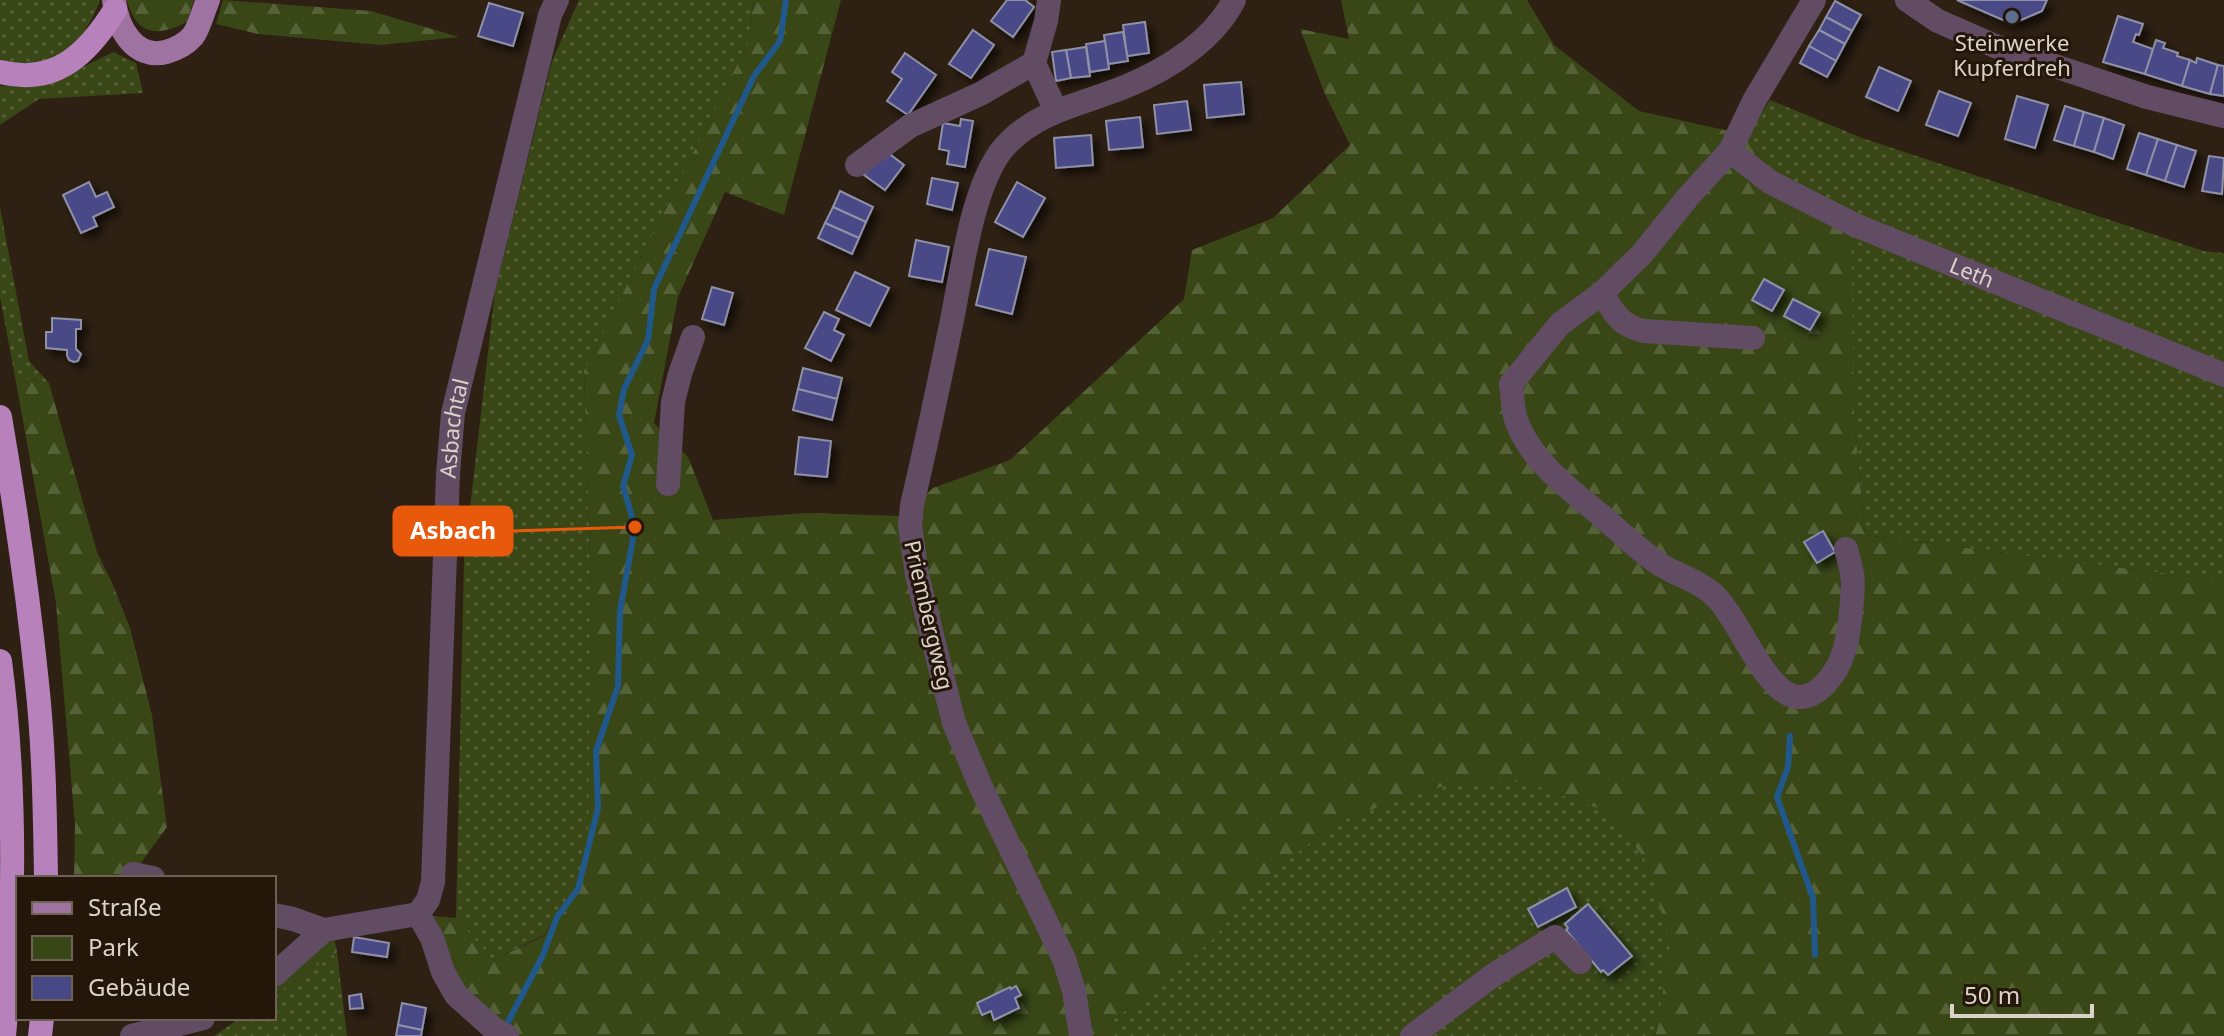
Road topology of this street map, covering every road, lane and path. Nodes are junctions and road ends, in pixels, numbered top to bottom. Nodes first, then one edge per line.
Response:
1 (208, 0) edge
2 (557, 0) edge
3 (1049, 0) edge
4 (1234, 0) edge
5 (1814, 0) edge
6 (1907, 0) edge
7 (115, 5) edge
8 (1034, 63) junction
9 (0, 72) edge
10 (1056, 111) junction
11 (2224, 116) edge
12 (1732, 146) junction
13 (857, 165) dead end
14 (1602, 293) junction
15 (693, 337) dead end
16 (1753, 338) dead end
17 (2224, 375) edge
18 (0, 417) edge
19 (668, 484) dead end
20 (1846, 549) dead end
21 (0, 661) edge
22 (46, 876) edge
23 (418, 914) junction
24 (276, 915) edge
25 (324, 930) junction
26 (1580, 962) dead end
27 (276, 973) edge
28 (195, 1020) edge
29 (501, 1032) edge
30 (4, 1036) edge
31 (132, 1036) edge
32 (1081, 1036) edge
33 (1412, 1036) edge

1 - 7 main road
2 - 23 street, Asbachtal
3 - 8 street
4 - 10 street, Priembergweg
5 - 12 street
6 - 11 street
7 - 9 highway
8 - 10 street
8 - 13 street
10 - 32 street, Priembergweg
12 - 14 street
12 - 17 street, Leth
14 - 16 street
14 - 20 street
15 - 19 street
18 - 22 highway
21 - 30 highway
23 - 25 street
23 - 29 street
24 - 25 street
25 - 27 street
26 - 33 street
28 - 31 street

